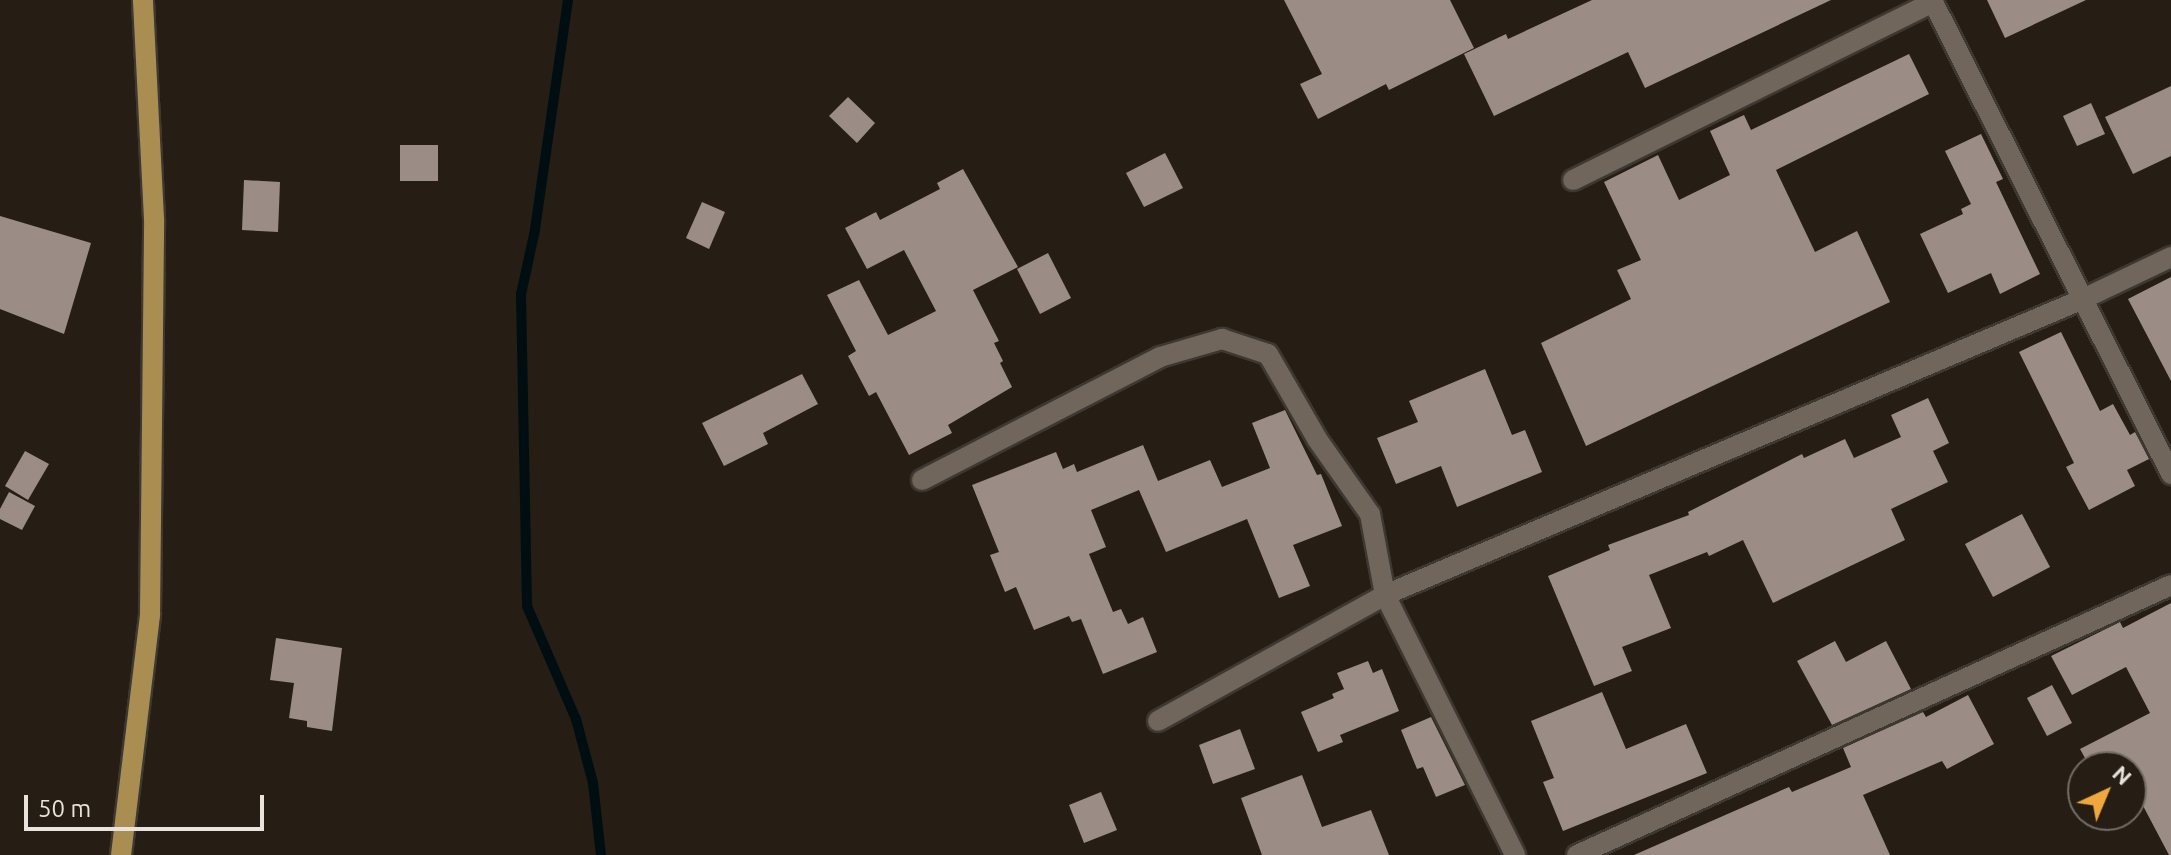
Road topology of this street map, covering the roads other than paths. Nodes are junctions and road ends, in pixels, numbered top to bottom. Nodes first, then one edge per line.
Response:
1 (143, 0) edge
2 (1933, 1) edge
3 (1573, 180) dead end
4 (2171, 257) edge
5 (2083, 299) junction
6 (2171, 474) edge
7 (922, 480) dead end
8 (2171, 585) edge
9 (1385, 595) junction
10 (1158, 721) dead end
11 (121, 855) edge
12 (1515, 855) edge
13 (1577, 855) edge

1 - 11 main road
2 - 3 street
2 - 5 street
4 - 5 street
5 - 6 street
5 - 9 street
7 - 9 street
8 - 13 street
9 - 10 street
9 - 12 street

